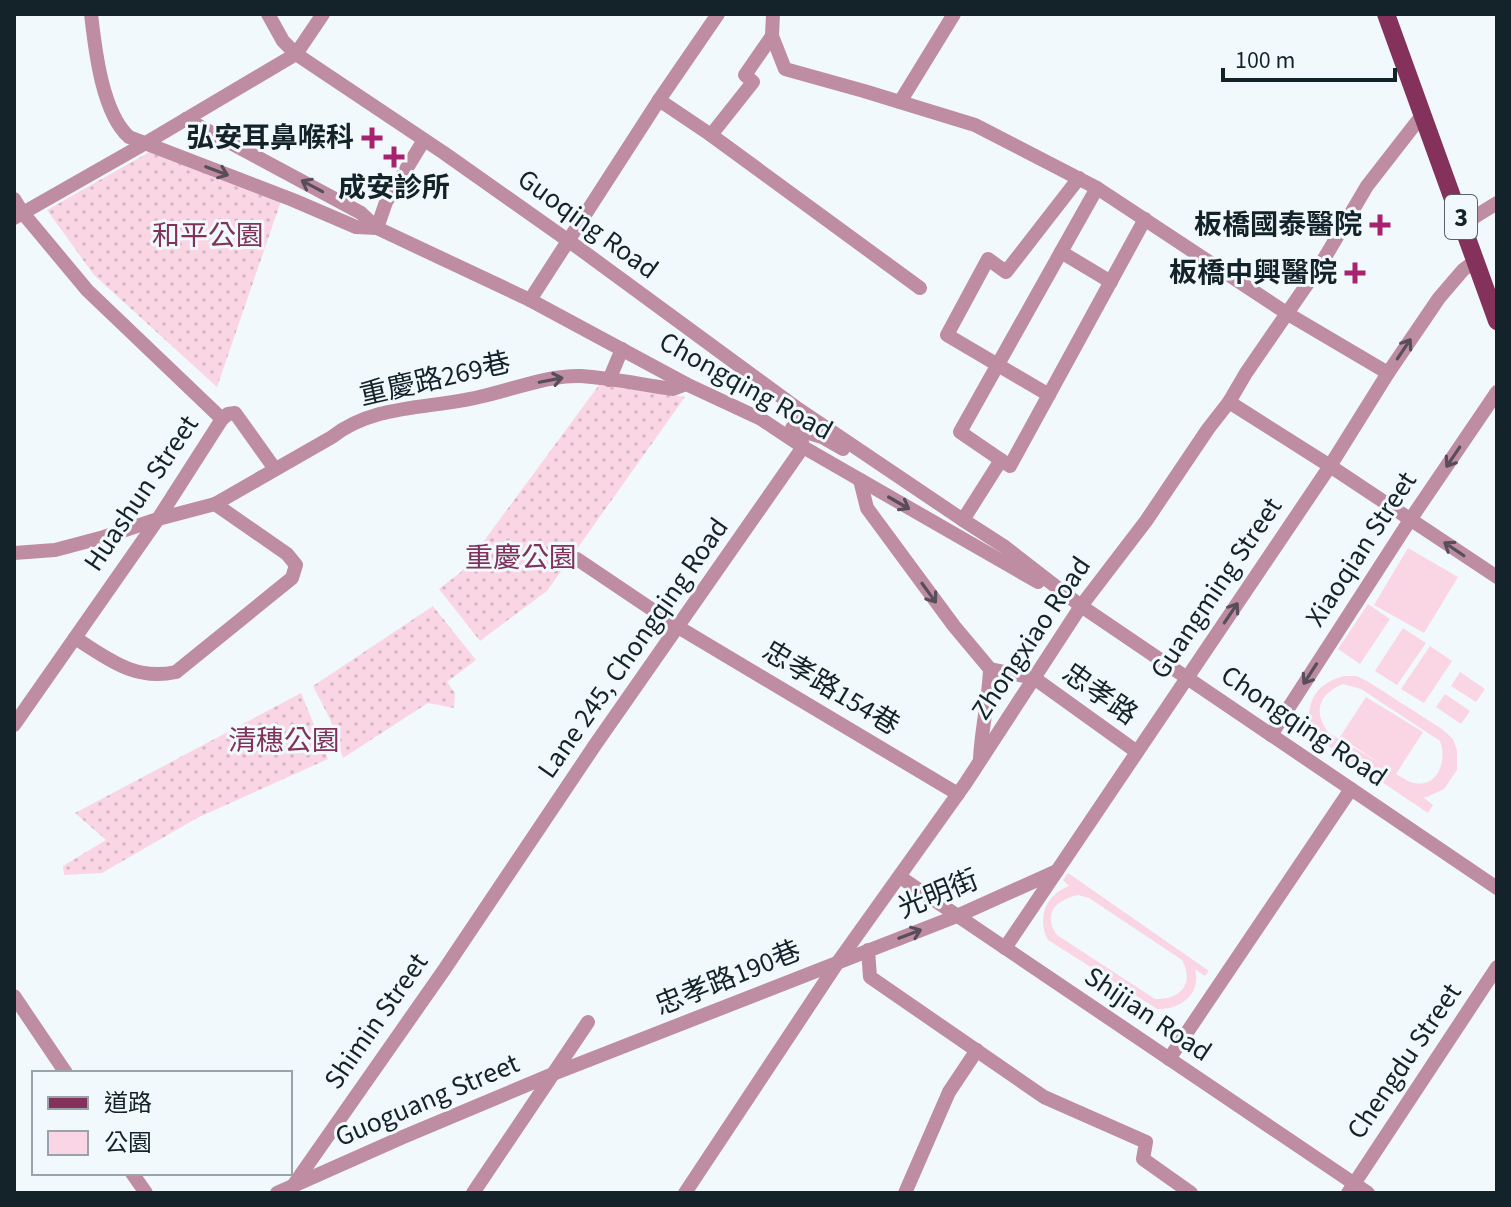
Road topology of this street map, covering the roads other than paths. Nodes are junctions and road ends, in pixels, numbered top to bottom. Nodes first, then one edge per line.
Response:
1 (91, 14) edge
2 (268, 14) edge
3 (323, 14) edge
4 (718, 14) edge
5 (773, 14) edge
6 (954, 14) edge
7 (1386, 14) edge
8 (772, 36) junction
9 (296, 54) junction
10 (659, 100) junction
11 (900, 102) junction
12 (1423, 114) junction
13 (186, 119) junction
14 (711, 135) junction
15 (424, 140) junction
16 (144, 144) junction
17 (1079, 178) junction
18 (1097, 188) junction
19 (1497, 203) edge
20 (17, 210) edge
21 (1145, 219) junction
22 (1463, 224) junction
23 (377, 228) junction
24 (567, 240) junction
25 (1061, 252) junction
26 (1475, 261) junction
27 (1111, 282) junction
28 (920, 288) dead end
29 (530, 300) junction
30 (1288, 314) junction
31 (1497, 321) edge
32 (622, 349) junction
33 (997, 366) junction
34 (1388, 373) junction
35 (609, 380) junction
36 (686, 384) junction
37 (1497, 392) edge
38 (1049, 395) junction
39 (1229, 402) junction
40 (794, 406) junction
41 (222, 419) junction
42 (761, 419) junction
43 (800, 431) junction
44 (803, 447) junction
45 (1001, 460) junction
46 (1330, 466) junction
47 (275, 469) junction
48 (888, 469) junction
49 (860, 480) junction
50 (215, 504) junction
51 (158, 519) junction
52 (963, 520) junction
53 (1410, 520) junction
54 (14, 553) edge
55 (577, 559) dead end
56 (1497, 577) edge
57 (1081, 606) junction
58 (678, 627) junction
59 (75, 638) junction
60 (990, 669) junction
61 (1034, 678) junction
62 (1187, 678) junction
63 (14, 725) edge
64 (1271, 735) junction
65 (1137, 752) junction
66 (980, 761) junction
67 (1351, 789) junction
68 (958, 794) junction
69 (1057, 871) junction
70 (900, 877) junction
71 (506, 879) joint
72 (1497, 888) edge
73 (957, 916) junction
74 (1005, 948) junction
75 (868, 950) junction
76 (838, 962) junction
77 (1497, 967) edge
78 (14, 996) edge
79 (588, 1022) dead end
80 (977, 1050) junction
81 (1169, 1059) junction
82 (65, 1071) edge
83 (553, 1074) junction
84 (133, 1175) edge
85 (1351, 1188) edge
86 (291, 1189) edge
87 (146, 1193) edge
88 (277, 1193) edge
89 (473, 1193) edge
90 (685, 1193) edge
91 (905, 1193) edge
92 (1191, 1193) edge
93 (1368, 1193) edge

1 - 16 street
2 - 9 street, Guoqing Road
3 - 9 street
4 - 10 street
5 - 8 street
6 - 11 street
7 - 12 main road, 3
8 - 11 street
8 - 14 street
9 - 13 street
9 - 15 street, Guoqing Road
10 - 14 street
10 - 24 street
11 - 17 street
12 - 22 main road, 3
12 - 30 street, Zhongxiao Road
13 - 16 street
23 -> 13 street, Chongqing Road
14 - 28 street
15 - 23 street
15 - 24 street, Guoqing Road
16 - 20 street
16 -> 23 street, Chongqing Road
17 - 18 street
17 - 33 street
18 - 21 street
18 - 25 street
19 - 22 street
20 - 41 street, Huashun Street
21 - 27 street
21 - 30 street
22 - 26 main road, 3
23 - 29 street, Chongqing Road
24 - 29 street
24 - 40 street, Guoqing Road
25 - 27 street
25 - 33 street
26 - 31 main road, 3
34 -> 26 street, Guangming Street
27 - 38 street
29 - 32 street, Chongqing Road
30 - 34 street
30 - 39 street, Zhongxiao Road
32 - 35 street
32 - 36 street, Chongqing Road
33 - 38 street
33 - 45 street
34 - 46 street, Guangming Street
35 - 36 street, 重慶路269巷
47 -> 35 street, 重慶路269巷
36 - 42 street, Chongqing Road
37 -> 53 street, Xiaoqian Street
38 - 45 street
39 - 46 street
39 - 57 street, Zhongxiao Road
40 - 43 street
40 - 48 street, Guoqing Road
41 - 47 street
41 - 51 street, Huashun Street
42 - 43 street
42 - 44 street, Chongqing Road
43 - 44 street
43 - 48 street
44 - 49 street, Chongqing Road
44 - 58 street, Lane 245, Chongqing Road
45 - 52 street
46 - 53 street
62 -> 46 street, Guangming Street
47 - 50 street, 重慶路269巷
48 - 52 street, Chongqing Road
49 -> 57 street, Chongqing Road
49 -> 60 street
50 - 51 street, 重慶路269巷
50 - 59 street
51 - 54 street, 重慶路269巷
51 - 59 street, Huashun Street
52 - 57 street, Chongqing Road
56 -> 53 street
53 -> 64 street, Xiaoqian Street
55 - 58 street, 忠孝路154巷
57 - 61 street, Zhongxiao Road
57 - 62 street, Chongqing Road
58 - 68 street, 忠孝路154巷
58 - 71 street, Lane 245, Chongqing Road
59 - 63 street, Huashun Street
60 - 61 street
60 - 66 street
61 - 65 street, 忠孝路
61 - 66 street, Zhongxiao Road
62 - 64 street, Chongqing Road
62 - 65 street, Guangming Street
64 - 67 street, Chongqing Road
65 - 69 street, Guangming Street
66 - 68 street, Zhongxiao Road
67 - 72 street, Chongqing Road
67 - 81 street
68 - 70 street, Zhongxiao Road
69 - 73 street, 光明街
69 - 74 street, Guangming Street
70 - 73 street, Shijian Road
70 - 76 street, Zhongxiao Road
71 - 86 street, Shimin Street
73 - 74 street, Shijian Road
75 -> 73 street, 光明街
74 - 81 street, Shijian Road
75 - 76 street, 光明街
75 - 80 street
76 - 83 street, 忠孝路190巷
76 - 90 street, Zhongxiao Road
77 - 85 street, Chengdu Street
78 - 82 street
79 - 83 street
80 - 91 street
80 - 92 street
81 - 85 street, Shijian Road
83 - 86 street, Guoguang Street
83 - 89 street
84 - 87 street
85 - 93 street, Shijian Road
86 - 88 street, Guoguang Street

